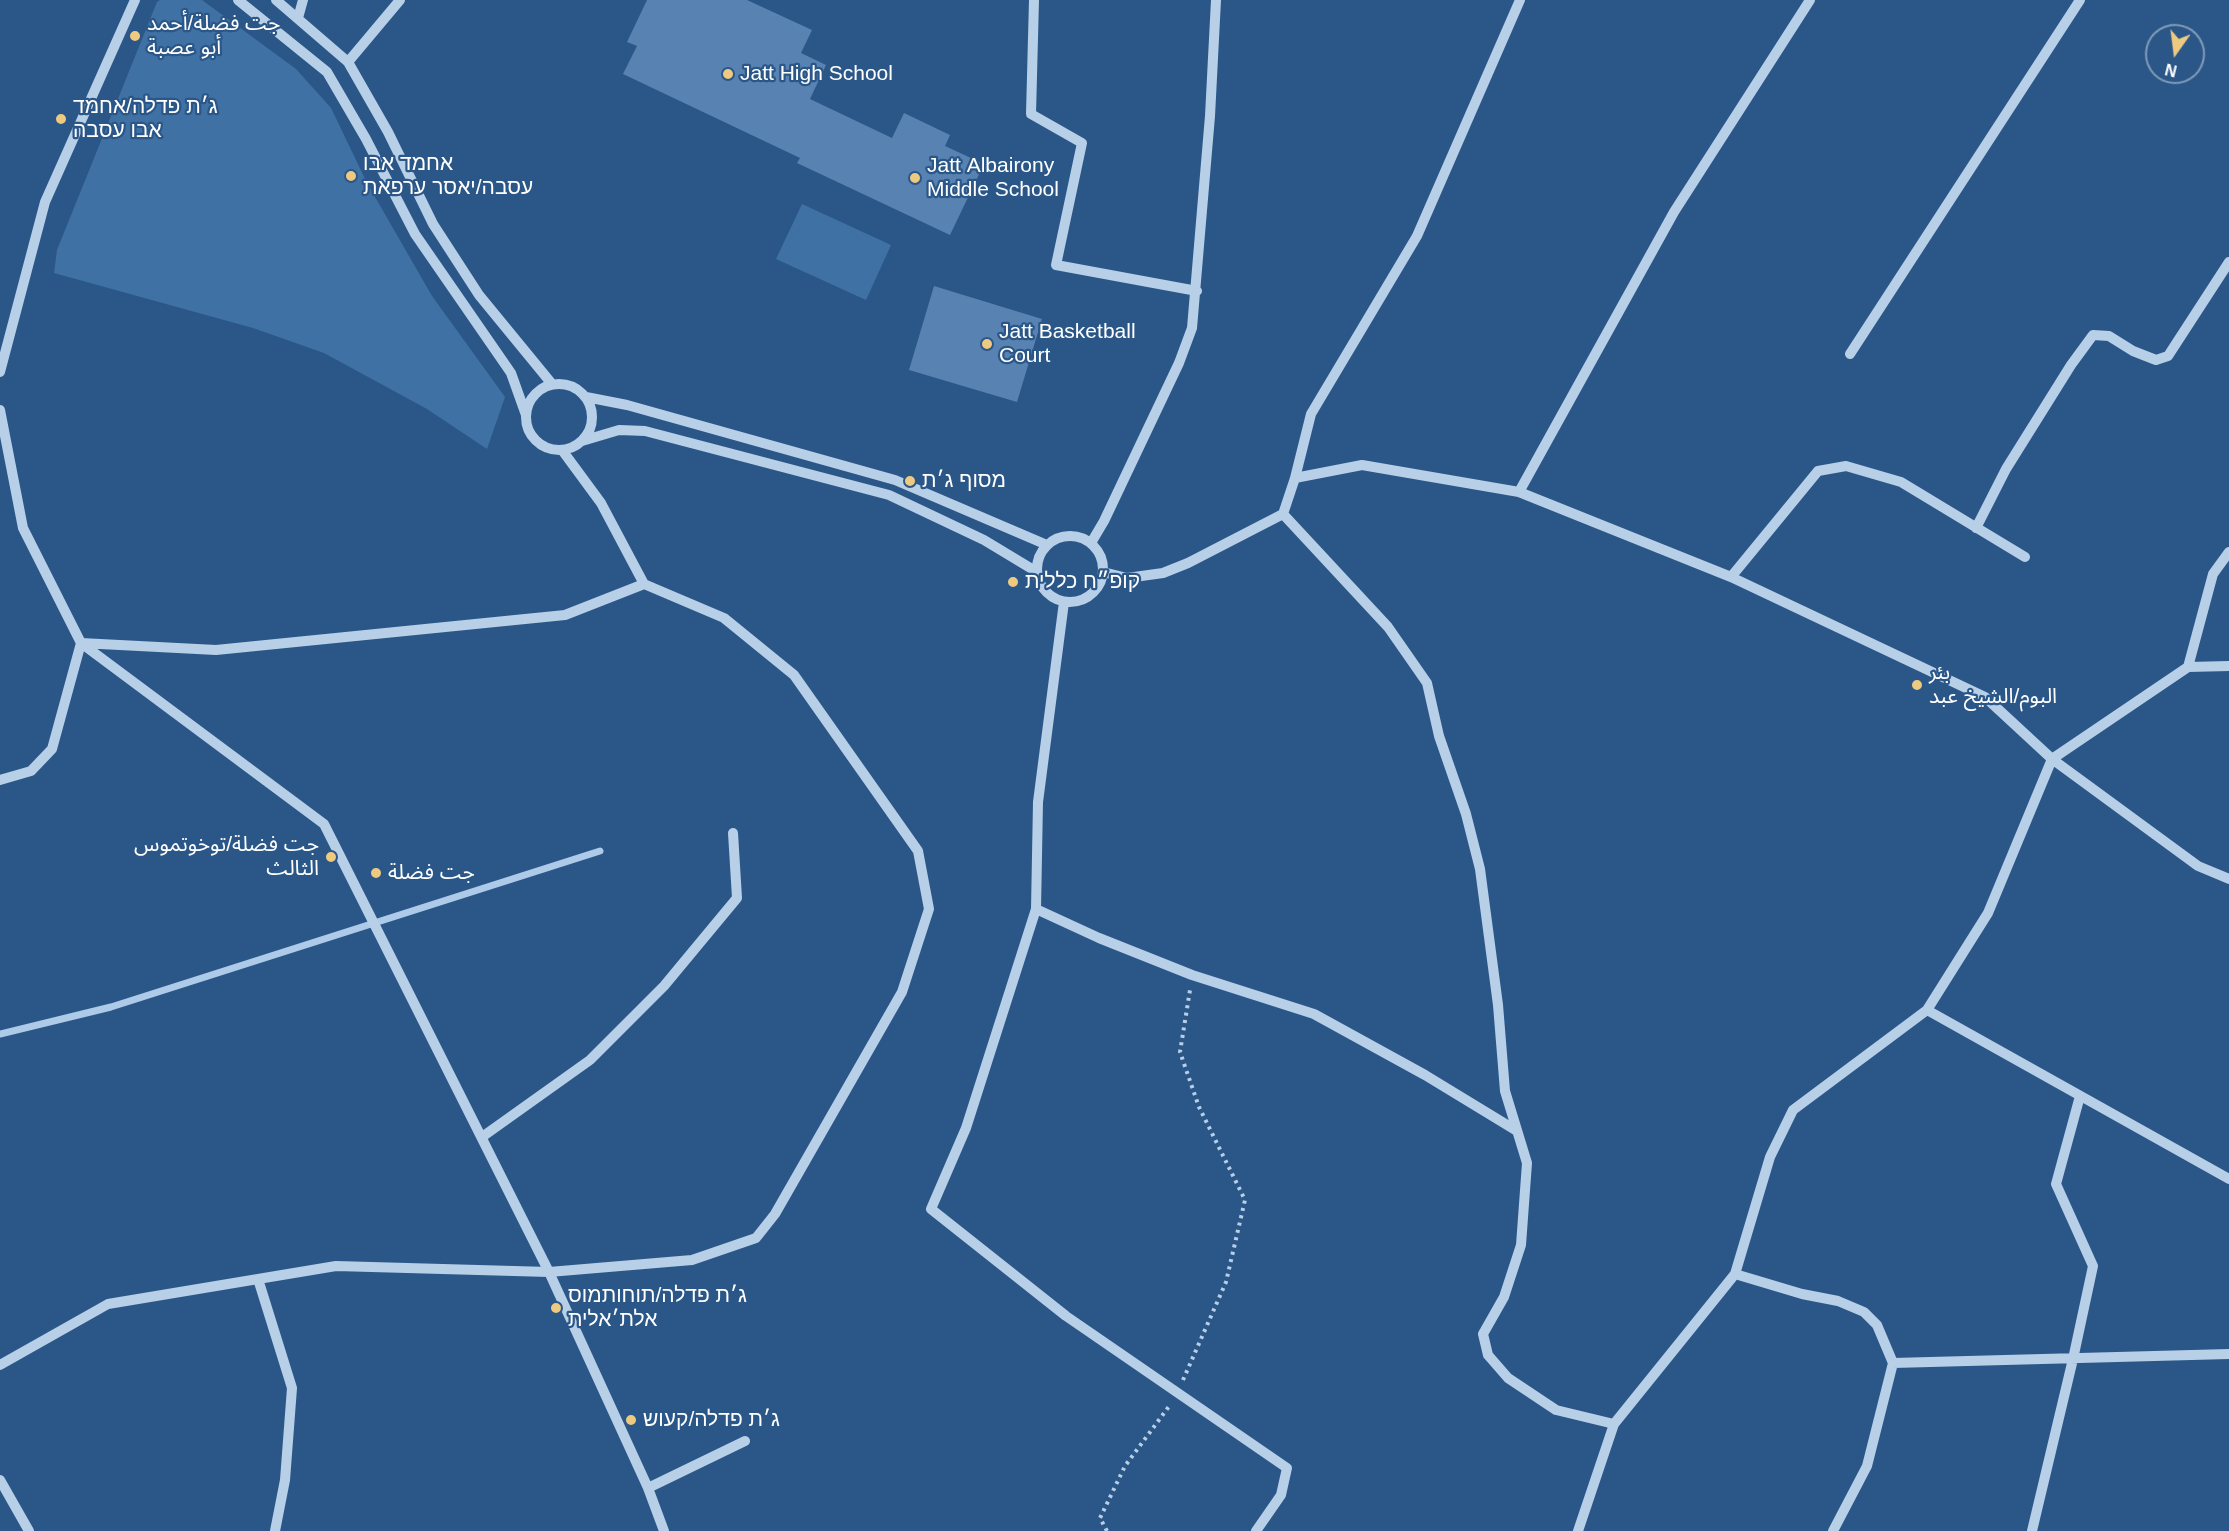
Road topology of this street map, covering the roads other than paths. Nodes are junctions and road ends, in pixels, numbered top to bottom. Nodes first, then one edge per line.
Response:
1 (135, 0) edge
2 (238, 0) edge
3 (276, 0) edge
4 (303, 0) edge
5 (400, 0) edge
6 (1034, 0) edge
7 (1216, 0) edge
8 (1520, 0) edge
9 (1810, 0) edge
10 (2080, 0) edge
11 (298, 18) junction
12 (348, 62) junction
13 (2229, 262) edge
14 (1197, 291) junction
15 (1850, 354) dead end
16 (0, 372) edge
17 (552, 384) junction
18 (586, 397) junction
19 (0, 410) edge
20 (526, 415) junction
21 (582, 441) junction
22 (562, 450) junction
23 (1295, 478) junction
24 (1519, 492) junction
25 (1283, 514) junction
26 (1976, 528) junction
27 (1091, 543) junction
28 (1047, 545) junction
29 (2229, 552) edge
30 (2025, 557) dead end
31 (1036, 572) junction
32 (1103, 572) junction
33 (1731, 577) junction
34 (644, 584) junction
35 (1064, 602) junction
36 (81, 643) junction
37 (2229, 666) edge
38 (2188, 667) junction
39 (2052, 759) junction
40 (0, 780) edge
41 (733, 833) dead end
42 (2229, 879) edge
43 (1036, 909) junction
44 (1927, 1010) junction
45 (2080, 1096) junction
46 (1517, 1131) junction
47 (482, 1137) junction
48 (2229, 1179) edge
49 (549, 1272) junction
50 (1735, 1274) junction
51 (258, 1279) junction
52 (2229, 1354) edge
53 (2073, 1359) junction
54 (1893, 1363) junction
55 (0, 1365) edge
56 (1614, 1424) junction
57 (745, 1441) dead end
58 (0, 1480) edge
59 (648, 1488) junction
60 (29, 1531) edge
61 (275, 1531) edge
62 (664, 1531) edge
63 (1256, 1531) edge
64 (1578, 1531) edge
65 (1833, 1531) edge
66 (2032, 1531) edge

1 - 16 street
2 - 20 street
3 - 11 street
4 - 11 street
5 - 12 street
6 - 14 street
7 - 14 street
8 - 23 street
9 - 24 street
10 - 15 street
11 - 12 street
12 - 17 street
13 - 26 street
14 - 27 street
17 - 18 street
17 - 20 street
18 - 21 street
18 - 28 street
19 - 36 street
20 - 22 street
21 - 22 street
21 - 31 street
22 - 34 street
23 - 24 street
23 - 25 street
24 - 33 street
25 - 32 street
25 - 46 street
26 - 30 street
26 - 33 street
27 - 28 street
27 - 32 street
28 - 31 street
29 - 38 street
31 - 35 street
32 - 35 street
33 - 39 street
34 - 36 street
34 - 49 street
35 - 43 street
36 - 40 street
36 - 47 street
37 - 38 street
38 - 39 street
39 - 42 street
39 - 44 street
41 - 47 street
43 - 46 street
43 - 63 street
44 - 45 street
44 - 50 street
45 - 48 street
45 - 53 street
46 - 56 street
47 - 49 street
49 - 51 street
49 - 59 street
50 - 54 street
50 - 56 street
51 - 55 street
51 - 61 street
52 - 53 street
53 - 54 street
53 - 66 street
54 - 65 street
56 - 64 street
57 - 59 street
58 - 60 street
59 - 62 street

